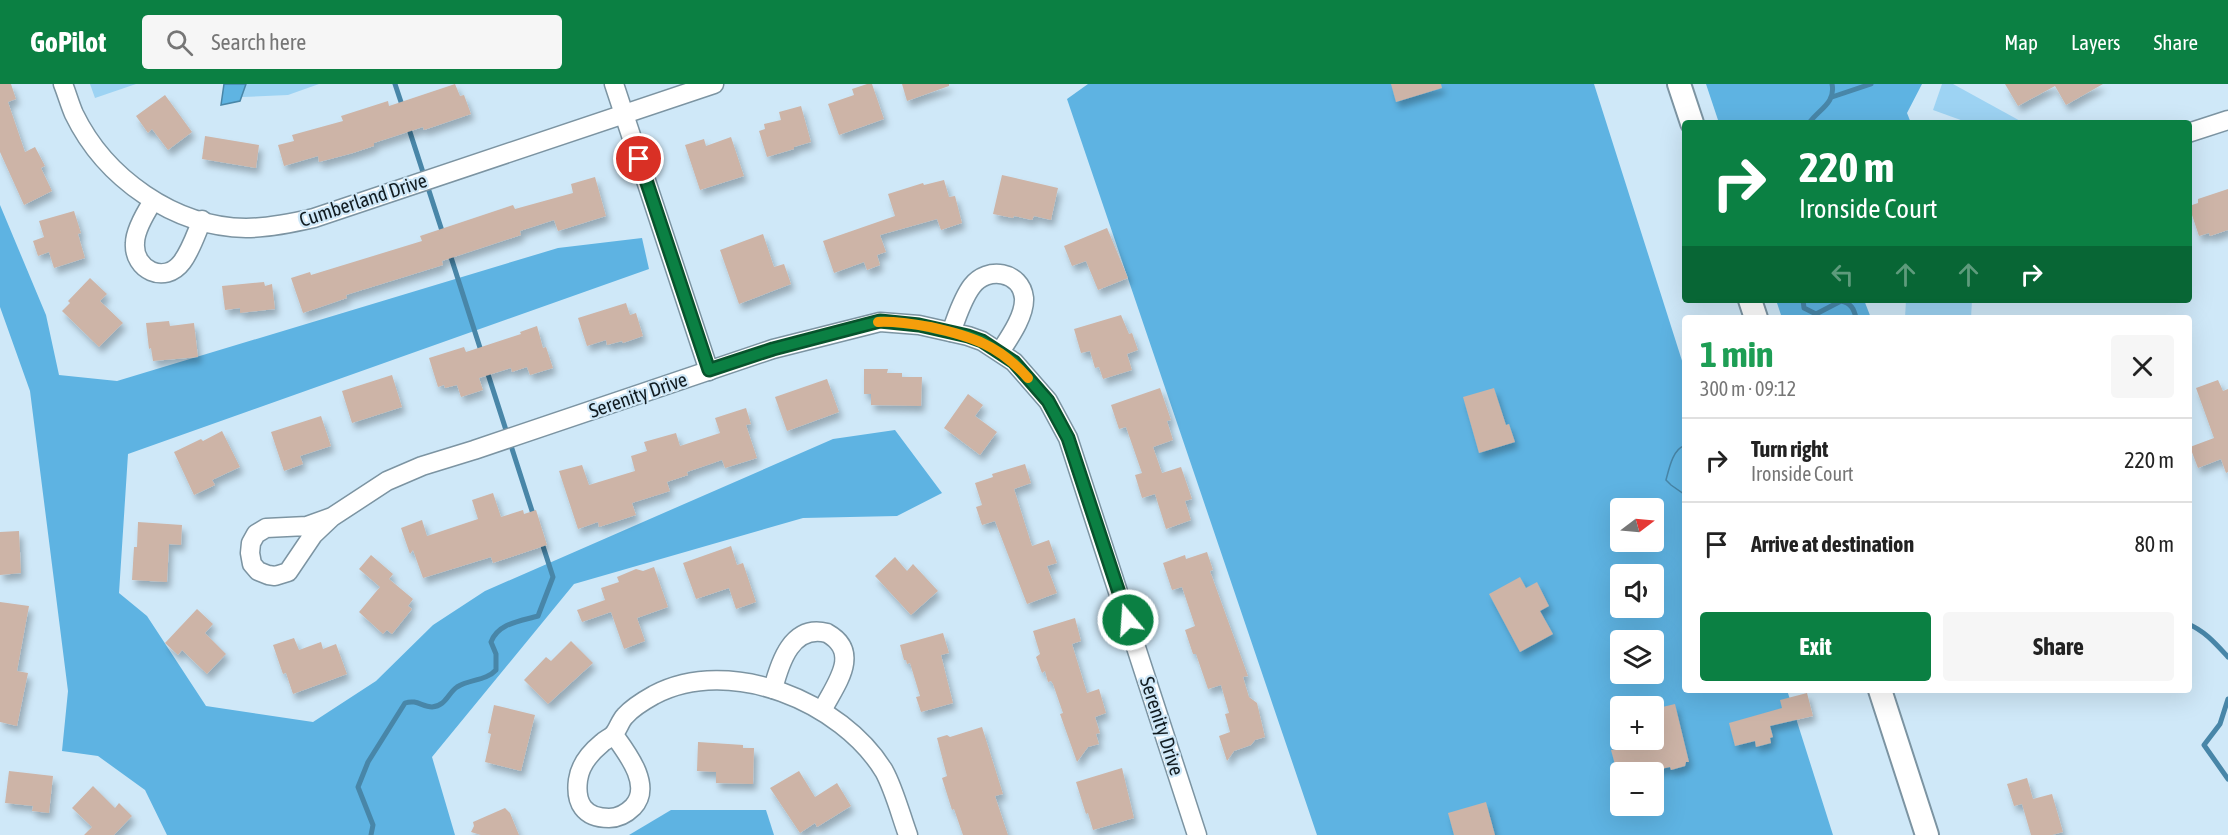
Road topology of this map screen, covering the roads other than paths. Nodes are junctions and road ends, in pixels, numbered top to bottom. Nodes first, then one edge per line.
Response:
1 (63, 84) edge
2 (614, 84) edge
3 (714, 84) edge
4 (1679, 84) edge
5 (625, 114) junction
6 (1691, 120) edge
7 (2228, 120) edge
8 (2192, 132) edge
9 (153, 201) junction
10 (201, 220) junction
11 (951, 332) junction
12 (1000, 352) junction
13 (709, 370) junction
14 (332, 517) dead end
15 (773, 689) junction
16 (1881, 693) edge
17 (822, 711) junction
18 (614, 735) junction
19 (908, 835) edge
20 (1197, 835) edge
21 (1927, 835) edge

1 - 9 street, Cumberland Drive
2 - 5 street
3 - 5 street, Cumberland Drive
4 - 6 street
5 - 10 street, Cumberland Drive
5 - 13 street
7 - 8 street
9 - 10 street, Cumberland Drive
9 - 10 street
11 - 12 street, Serenity Drive
11 - 12 street
11 - 13 street, Serenity Drive
12 - 20 street, Serenity Drive
13 - 14 street, Serenity Drive
15 - 17 street
15 - 17 street
15 - 18 street
16 - 21 street
17 - 19 street
18 - 18 street

